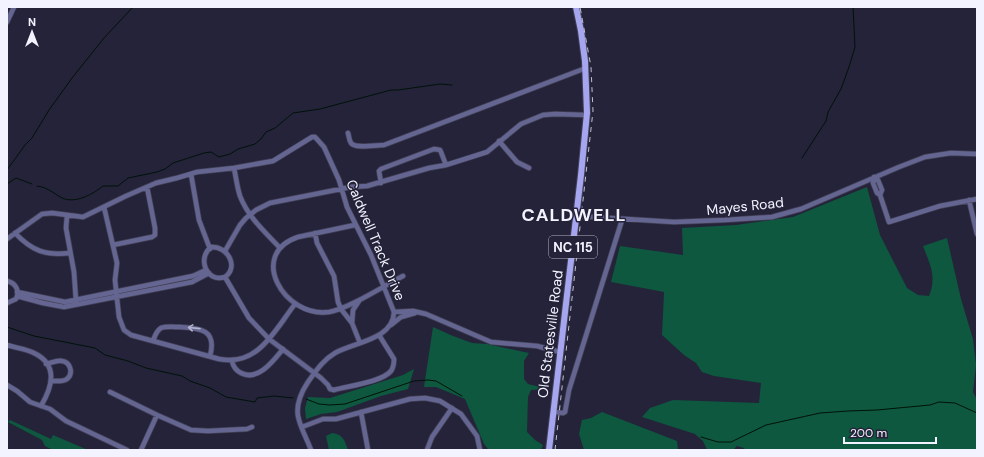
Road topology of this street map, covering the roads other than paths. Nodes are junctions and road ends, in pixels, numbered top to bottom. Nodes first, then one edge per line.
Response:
1 (14, 7) edge
2 (576, 7) edge
3 (7, 22) edge
4 (586, 68) junction
5 (587, 115) junction
6 (348, 133) dead end
7 (499, 141) junction
8 (977, 154) edge
9 (446, 165) junction
10 (234, 168) junction
11 (529, 168) dead end
12 (191, 174) junction
13 (874, 178) junction
14 (381, 183) junction
15 (147, 187) junction
16 (342, 189) junction
17 (977, 199) edge
18 (969, 200) junction
19 (104, 207) junction
20 (250, 215) junction
21 (67, 216) junction
22 (577, 216) junction
23 (622, 220) junction
24 (355, 225) junction
25 (15, 233) junction
26 (316, 233) junction
27 (977, 234) edge
28 (7, 239) edge
29 (113, 245) junction
30 (280, 248) junction
31 (210, 249) junction
32 (225, 251) junction
33 (70, 253) junction
34 (207, 272) junction
35 (403, 276) dead end
36 (225, 277) junction
37 (7, 281) edge
38 (383, 286) junction
39 (17, 294) junction
40 (116, 294) junction
41 (359, 300) junction
42 (76, 302) junction
43 (7, 303) edge
44 (295, 304) junction
45 (340, 309) junction
46 (394, 312) junction
47 (418, 312) junction
48 (352, 323) junction
49 (390, 326) junction
50 (379, 335) junction
51 (269, 338) junction
52 (153, 341) junction
53 (360, 343) junction
54 (7, 345) edge
55 (283, 349) junction
56 (560, 352) junction
57 (210, 356) junction
58 (232, 361) junction
59 (46, 364) junction
60 (315, 372) junction
61 (51, 381) junction
62 (7, 385) edge
63 (110, 392) dead end
64 (41, 406) junction
65 (452, 408) junction
66 (361, 412) junction
67 (553, 412) junction
68 (157, 415) junction
69 (252, 427) dead end
70 (302, 427) junction
71 (127, 450) edge
72 (141, 450) edge
73 (311, 450) edge
74 (368, 450) edge
75 (426, 450) edge
76 (480, 450) edge
77 (549, 450) edge

1 - 3 street
2 - 4 main road, Old Statesville Road / NC 115
4 - 5 main road, Old Statesville Road / NC 115
4 - 6 street
5 - 7 street
5 - 22 main road, Old Statesville Road / NC 115
7 - 9 street
7 - 11 street
8 - 13 street, Mayes Road
9 - 14 street
9 - 14 street
10 - 12 street
10 - 16 street, Caldwell Track Drive
10 - 20 street
12 - 15 street
12 - 31 street
13 - 18 street
13 - 23 street, Mayes Road
14 - 16 street
15 - 19 street
15 - 29 street
16 - 20 street
16 - 24 street, Caldwell Track Drive
17 - 18 street
18 - 27 street
19 - 21 street
19 - 29 street
20 - 30 street
20 - 32 street
21 - 25 street
21 - 33 street
22 - 23 street, Mayes Road
22 - 56 main road, Old Statesville Road / NC 115
23 - 67 street
24 - 26 street
24 - 38 street, Caldwell Track Drive
25 - 28 street
25 - 33 street
26 - 30 street
26 - 45 street
29 - 40 street
30 - 44 street
31 - 32 street
31 - 34 street
32 - 36 street
33 - 42 street
34 - 36 street
34 - 40 street
35 - 38 street
36 - 51 street
37 - 39 street
38 - 41 street
38 - 46 street, Caldwell Track Drive
39 - 42 street
39 - 43 street
40 - 42 street
40 - 52 street
41 - 45 street
41 - 48 street
44 - 45 street
44 - 51 street
45 - 48 street
46 - 47 street
46 - 49 street, Caldwell Track Drive
47 - 49 street
47 - 56 street
48 - 53 street
49 - 50 street
50 - 53 street
50 - 60 street
51 - 55 street
51 - 58 street
52 - 57 street
57 -> 52 street
53 - 60 street
54 - 59 street
55 - 58 street
55 - 60 street
56 - 67 main road, Old Statesville Road / NC 115
57 - 58 street
59 - 61 street
59 - 61 street
60 - 70 street
61 - 64 street
62 - 64 street
63 - 68 street
64 - 71 street
65 - 66 street
65 - 75 street
65 - 76 street
66 - 70 street
66 - 74 street
67 - 77 main road, Old Statesville Road / NC 115
68 - 69 street
68 - 72 street
70 - 73 street

